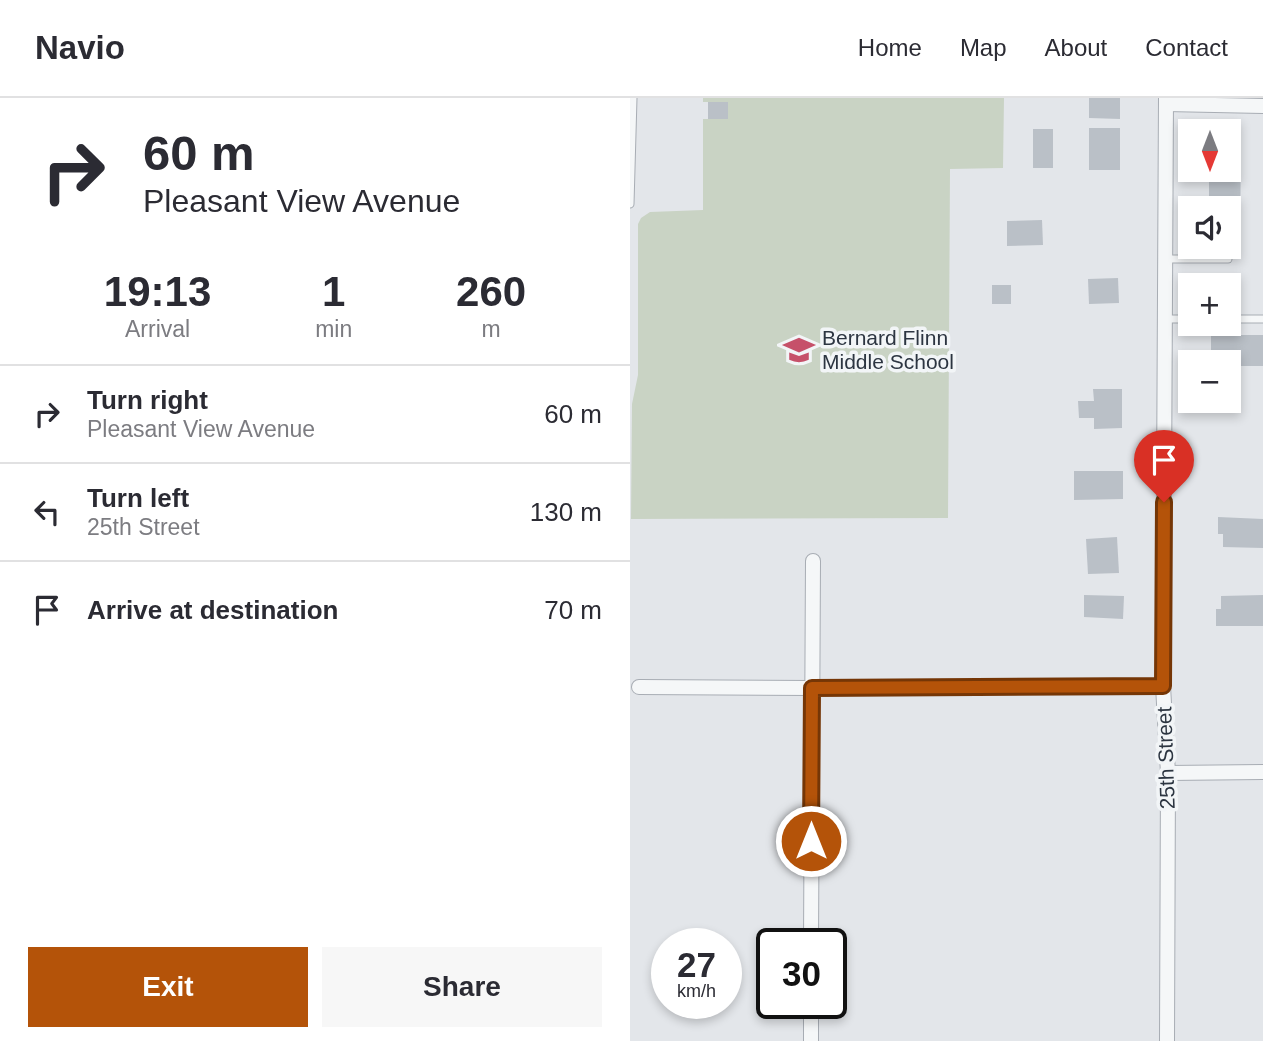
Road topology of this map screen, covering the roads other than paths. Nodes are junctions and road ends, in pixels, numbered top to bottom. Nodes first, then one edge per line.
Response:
1 (633, 98) edge
2 (1166, 101) edge
3 (1263, 106) edge
4 (630, 204) edge
5 (1165, 259) junction
6 (1178, 259) edge
7 (1165, 319) junction
8 (1178, 319) edge
9 (1241, 319) edge
10 (1263, 319) edge
11 (813, 561) dead end
12 (1163, 686) junction
13 (639, 687) dead end
14 (812, 688) junction
15 (1263, 772) edge
16 (1168, 773) junction
17 (811, 928) edge
18 (811, 1019) edge
19 (811, 1041) edge
20 (1167, 1041) edge

1 - 4 lane
2 - 3 street
2 - 5 street, 25th Street
5 - 6 lane
5 - 7 street, 25th Street
7 - 8 lane
7 - 12 street, 25th Street
9 - 10 lane
11 - 14 street
12 - 14 street
12 - 16 street, 25th Street
13 - 14 street
14 - 17 street
15 - 16 street
16 - 20 street, 25th Street
18 - 19 street

